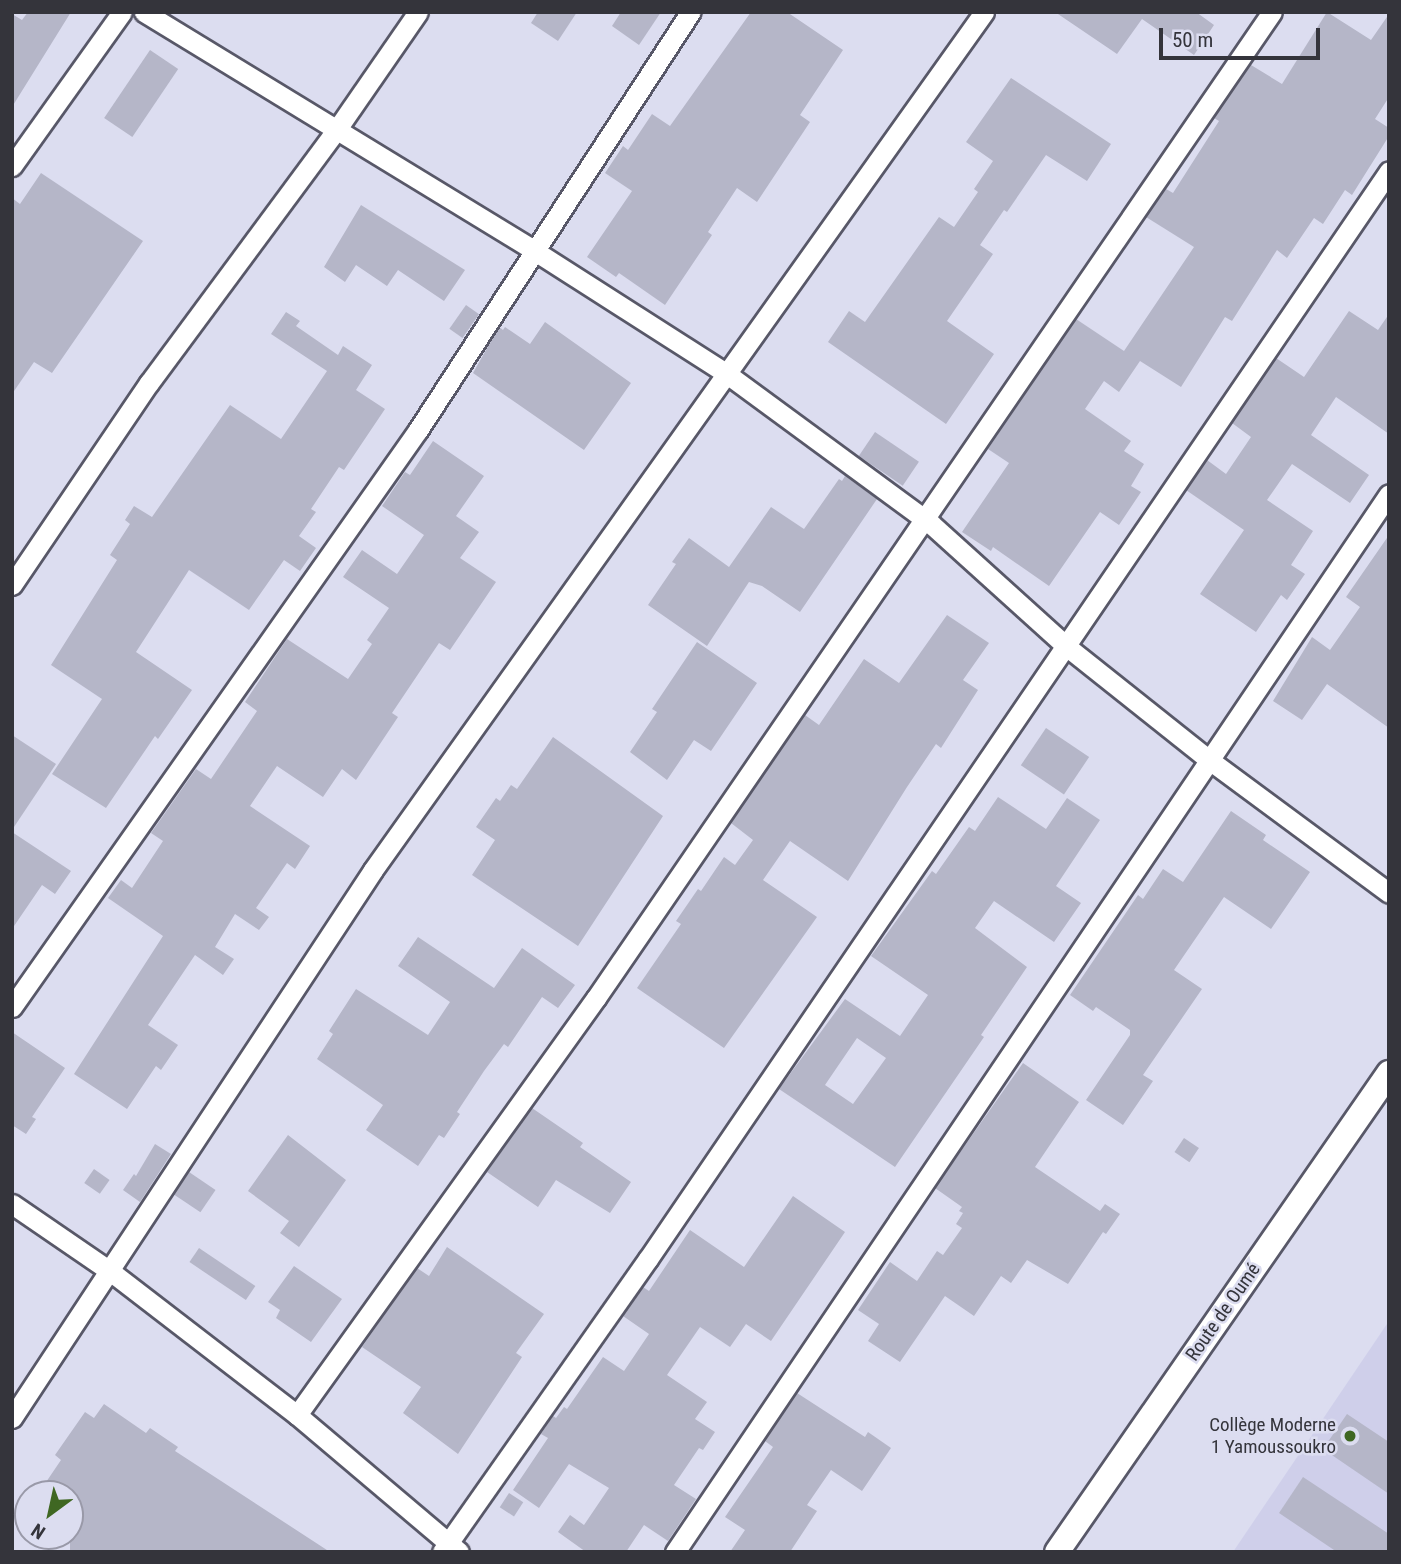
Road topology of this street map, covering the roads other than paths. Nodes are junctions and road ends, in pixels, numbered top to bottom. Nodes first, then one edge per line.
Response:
1 (122, 12) edge
2 (144, 12) edge
3 (418, 12) edge
4 (690, 12) edge
5 (984, 12) edge
6 (1272, 12) edge
7 (337, 129) junction
8 (12, 166) edge
9 (1389, 172) edge
10 (534, 251) junction
11 (727, 374) junction
12 (1389, 494) edge
13 (925, 520) junction
14 (12, 585) edge
15 (1066, 646) junction
16 (1208, 759) junction
17 (1389, 893) edge
18 (12, 1007) edge
19 (1389, 1073) edge
20 (12, 1204) edge
21 (110, 1271) junction
22 (297, 1415) junction
23 (12, 1418) edge
24 (450, 1549) edge
25 (675, 1552) edge
26 (1057, 1552) edge

1 - 8 street
2 - 7 street
3 - 7 street
4 - 10 street
5 - 11 street
6 - 13 street
7 - 10 street
7 - 14 street
9 - 15 street
10 - 11 street
10 - 18 street
11 - 13 street
11 - 21 street
12 - 16 street
13 - 15 street
13 - 22 street
15 - 16 street
15 - 24 street
16 - 17 street
16 - 25 street
19 - 26 street, Route de Oumé
20 - 21 street
21 - 22 street
21 - 23 street
22 - 24 street

